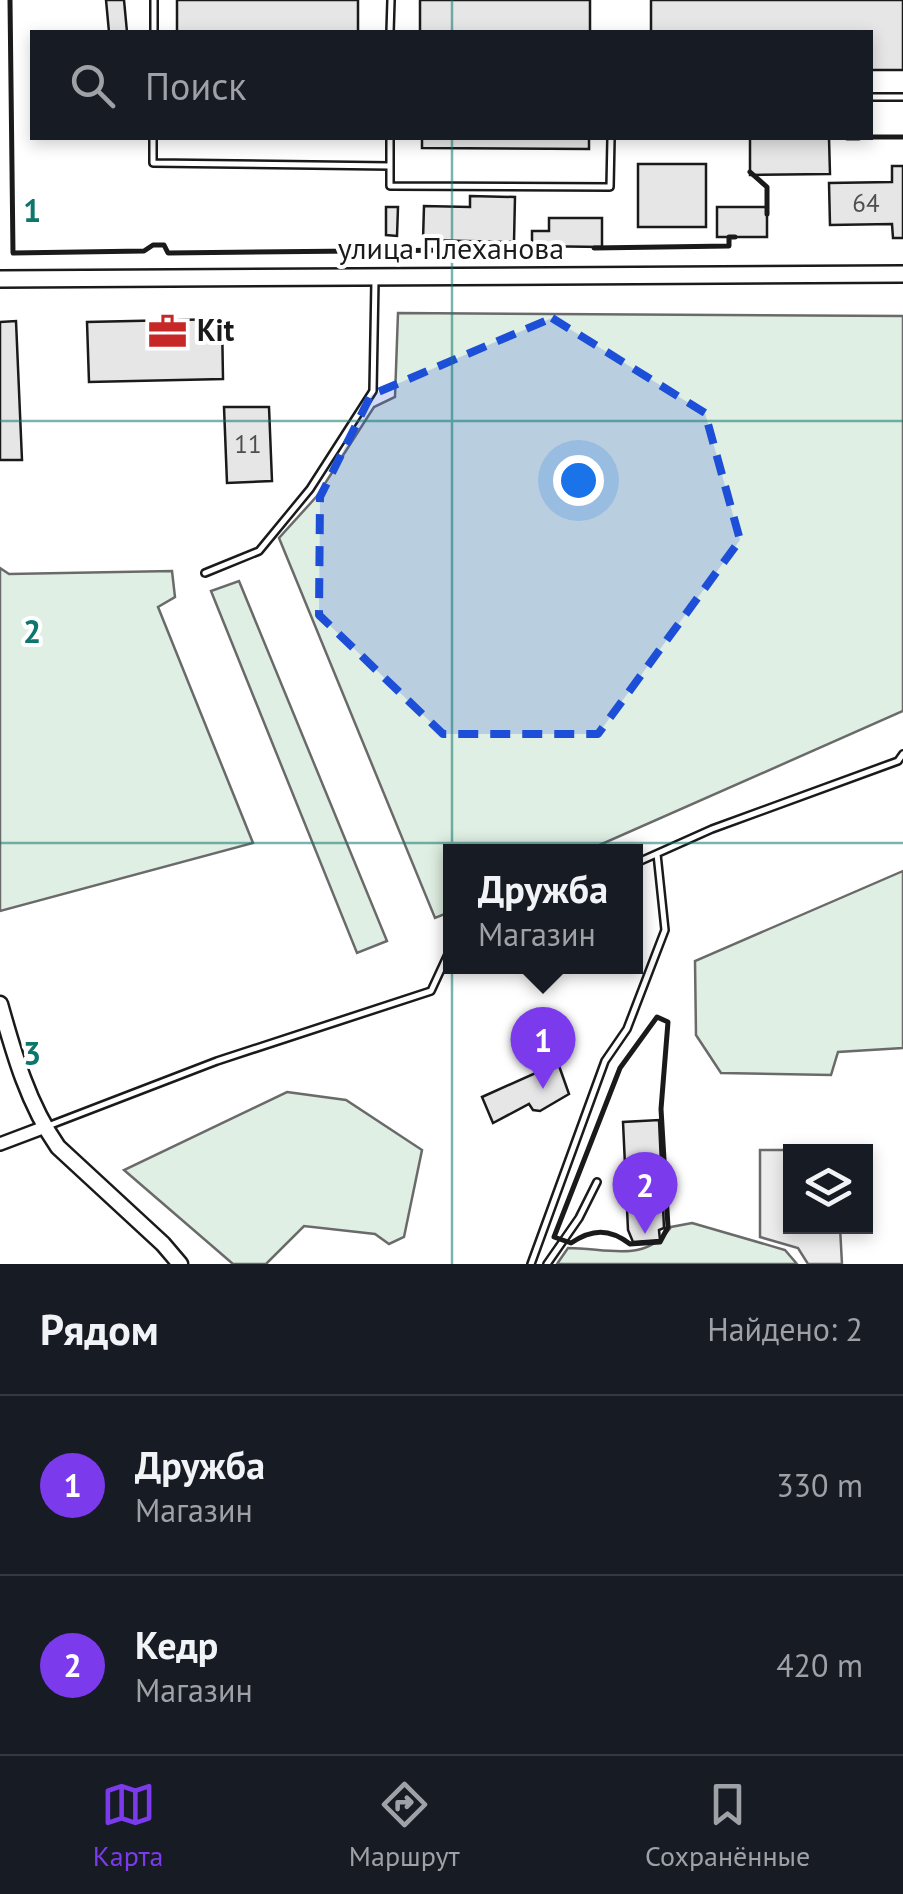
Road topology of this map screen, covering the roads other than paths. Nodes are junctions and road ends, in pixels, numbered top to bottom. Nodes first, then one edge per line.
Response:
1 (154, 0) edge
2 (390, 0) edge
3 (154, 30) edge
4 (390, 30) edge
5 (873, 97) edge
6 (903, 97) edge
7 (153, 140) edge
8 (390, 140) edge
9 (611, 140) edge
10 (390, 166) junction
11 (903, 274) edge
12 (375, 277) junction
13 (0, 279) edge
14 (205, 573) dead end
15 (903, 754) edge
16 (657, 854) junction
17 (643, 860) edge
18 (443, 965) edge
19 (0, 1004) edge
20 (44, 1128) junction
21 (0, 1144) edge
22 (597, 1182) dead end
23 (180, 1264) edge
24 (531, 1264) edge
25 (546, 1264) edge

1 - 3 lane
2 - 4 lane
5 - 6 lane
7 - 10 lane
8 - 10 lane
9 - 10 lane
11 - 12 main road, улица Плеханова
12 - 13 main road, улица Плеханова
12 - 14 lane
15 - 16 lane
16 - 17 lane
16 - 24 lane
18 - 20 lane
19 - 20 street
20 - 21 street
20 - 23 street
22 - 25 lane

